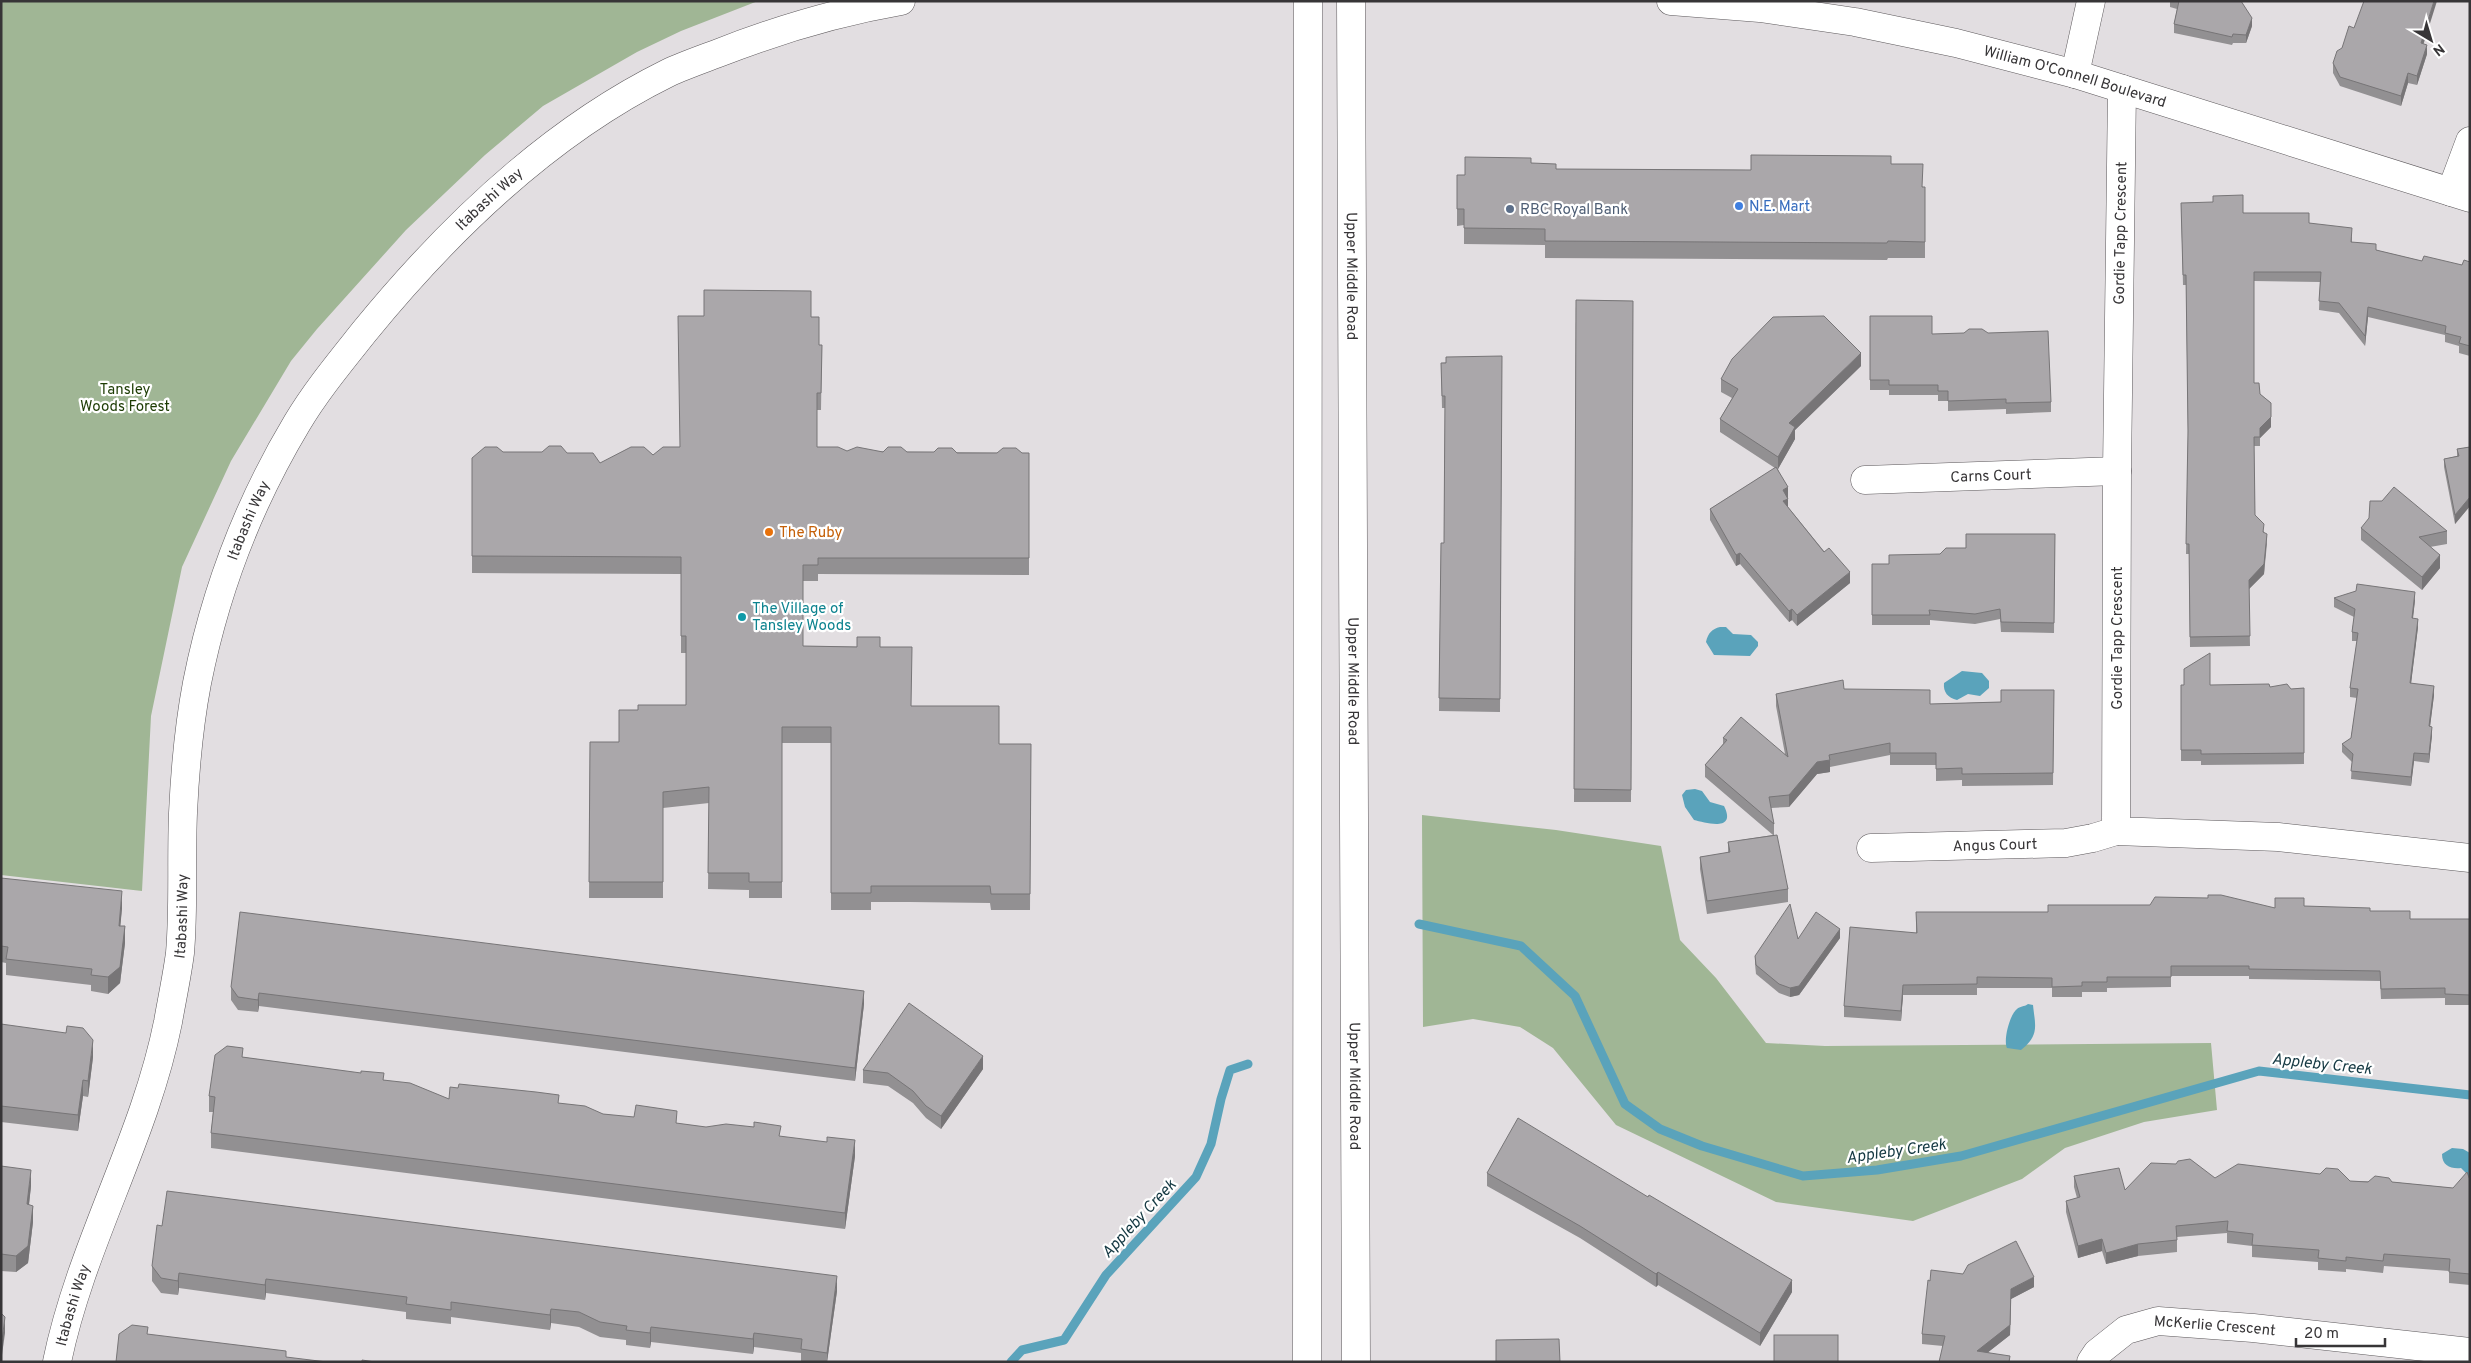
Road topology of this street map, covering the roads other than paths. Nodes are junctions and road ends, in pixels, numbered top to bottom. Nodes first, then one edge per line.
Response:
1 (901, 1) edge
2 (1308, 1) edge
3 (1351, 1) edge
4 (1671, 1) edge
5 (2091, 1) edge
6 (2075, 74) junction
7 (2122, 90) junction
8 (2470, 141) edge
9 (2460, 195) edge
10 (2117, 471) junction
11 (1865, 480) dead end
12 (2116, 831) junction
13 (1871, 848) dead end
14 (2470, 858) edge
15 (2470, 1352) edge
16 (56, 1362) edge
17 (1307, 1362) edge
18 (1356, 1362) edge
19 (2091, 1362) edge

1 - 16 street, Itabashi Way
2 - 17 street
3 - 18 street, Upper Middle Road
4 - 6 street, William O'Connell Boulevard
5 - 6 street
6 - 7 street, William O'Connell Boulevard
7 - 9 street, William O'Connell Boulevard
7 - 10 street, Gordie Tapp Crescent
8 - 9 street
10 - 11 street, Carns Court
10 - 12 street, Gordie Tapp Crescent
12 - 13 street, Angus Court
12 - 14 street
15 - 19 street, McKerlie Crescent

